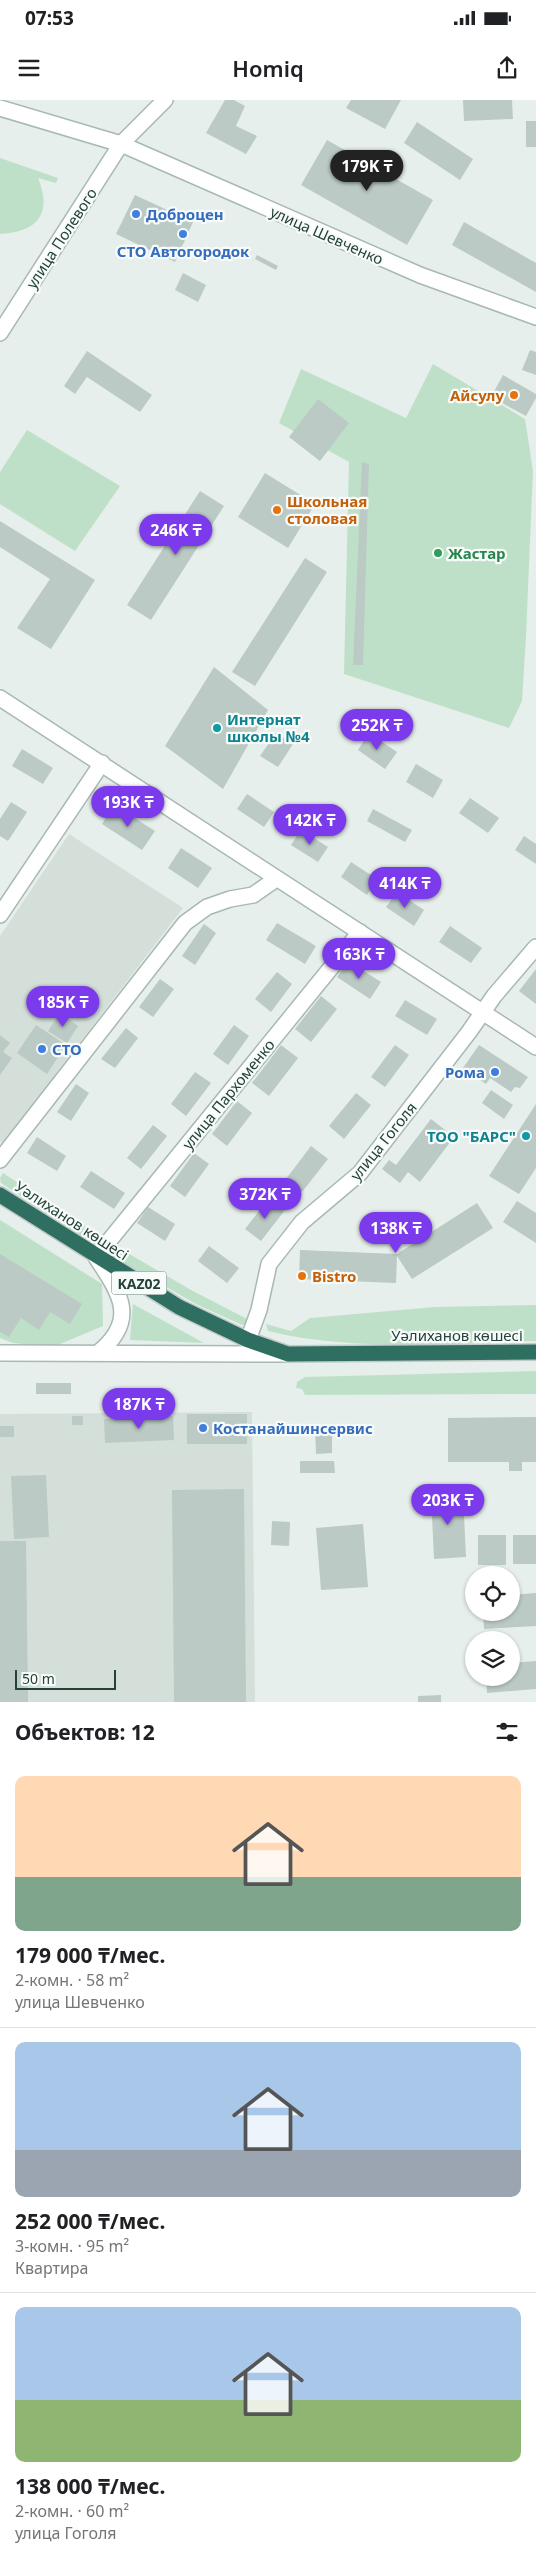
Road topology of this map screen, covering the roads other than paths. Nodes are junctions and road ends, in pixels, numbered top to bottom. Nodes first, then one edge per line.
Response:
1 (165, 100) edge
2 (0, 108) edge
3 (121, 144) junction
4 (536, 317) edge
5 (0, 333) edge
6 (0, 698) edge
7 (102, 763) junction
8 (276, 879) junction
9 (0, 915) edge
10 (360, 932) junction
11 (536, 947) edge
12 (483, 1012) junction
13 (536, 1047) edge
14 (0, 1160) edge
15 (0, 1195) edge
16 (96, 1257) junction
17 (248, 1340) junction
18 (99, 1352) junction
19 (536, 1352) edge
20 (0, 1353) edge
21 (288, 1354) junction

1 - 3 street, улица Полевого
2 - 3 street, улица Шевченко
3 - 4 street, улица Шевченко
3 - 5 street, улица Полевого
6 - 7 street
7 - 8 street
7 - 9 street
8 - 10 street
8 - 14 street
10 - 12 street
10 - 16 street, улица Пархоменко
11 - 12 street, улица Гоголя
12 - 13 street
12 - 17 street, улица Гоголя
15 - 16 highway, Уәлиханов көшесі / KАZ02
16 - 17 highway, Уәлиханов көшесі / KАZ02
16 - 18 street
17 - 21 highway, Уәлиханов көшесі / KАZ02
18 - 20 street, Уәлиханов көшесі
18 - 21 street, Уәлиханов көшесі
19 - 21 highway, Уәлиханов көшесі / KАZ02

